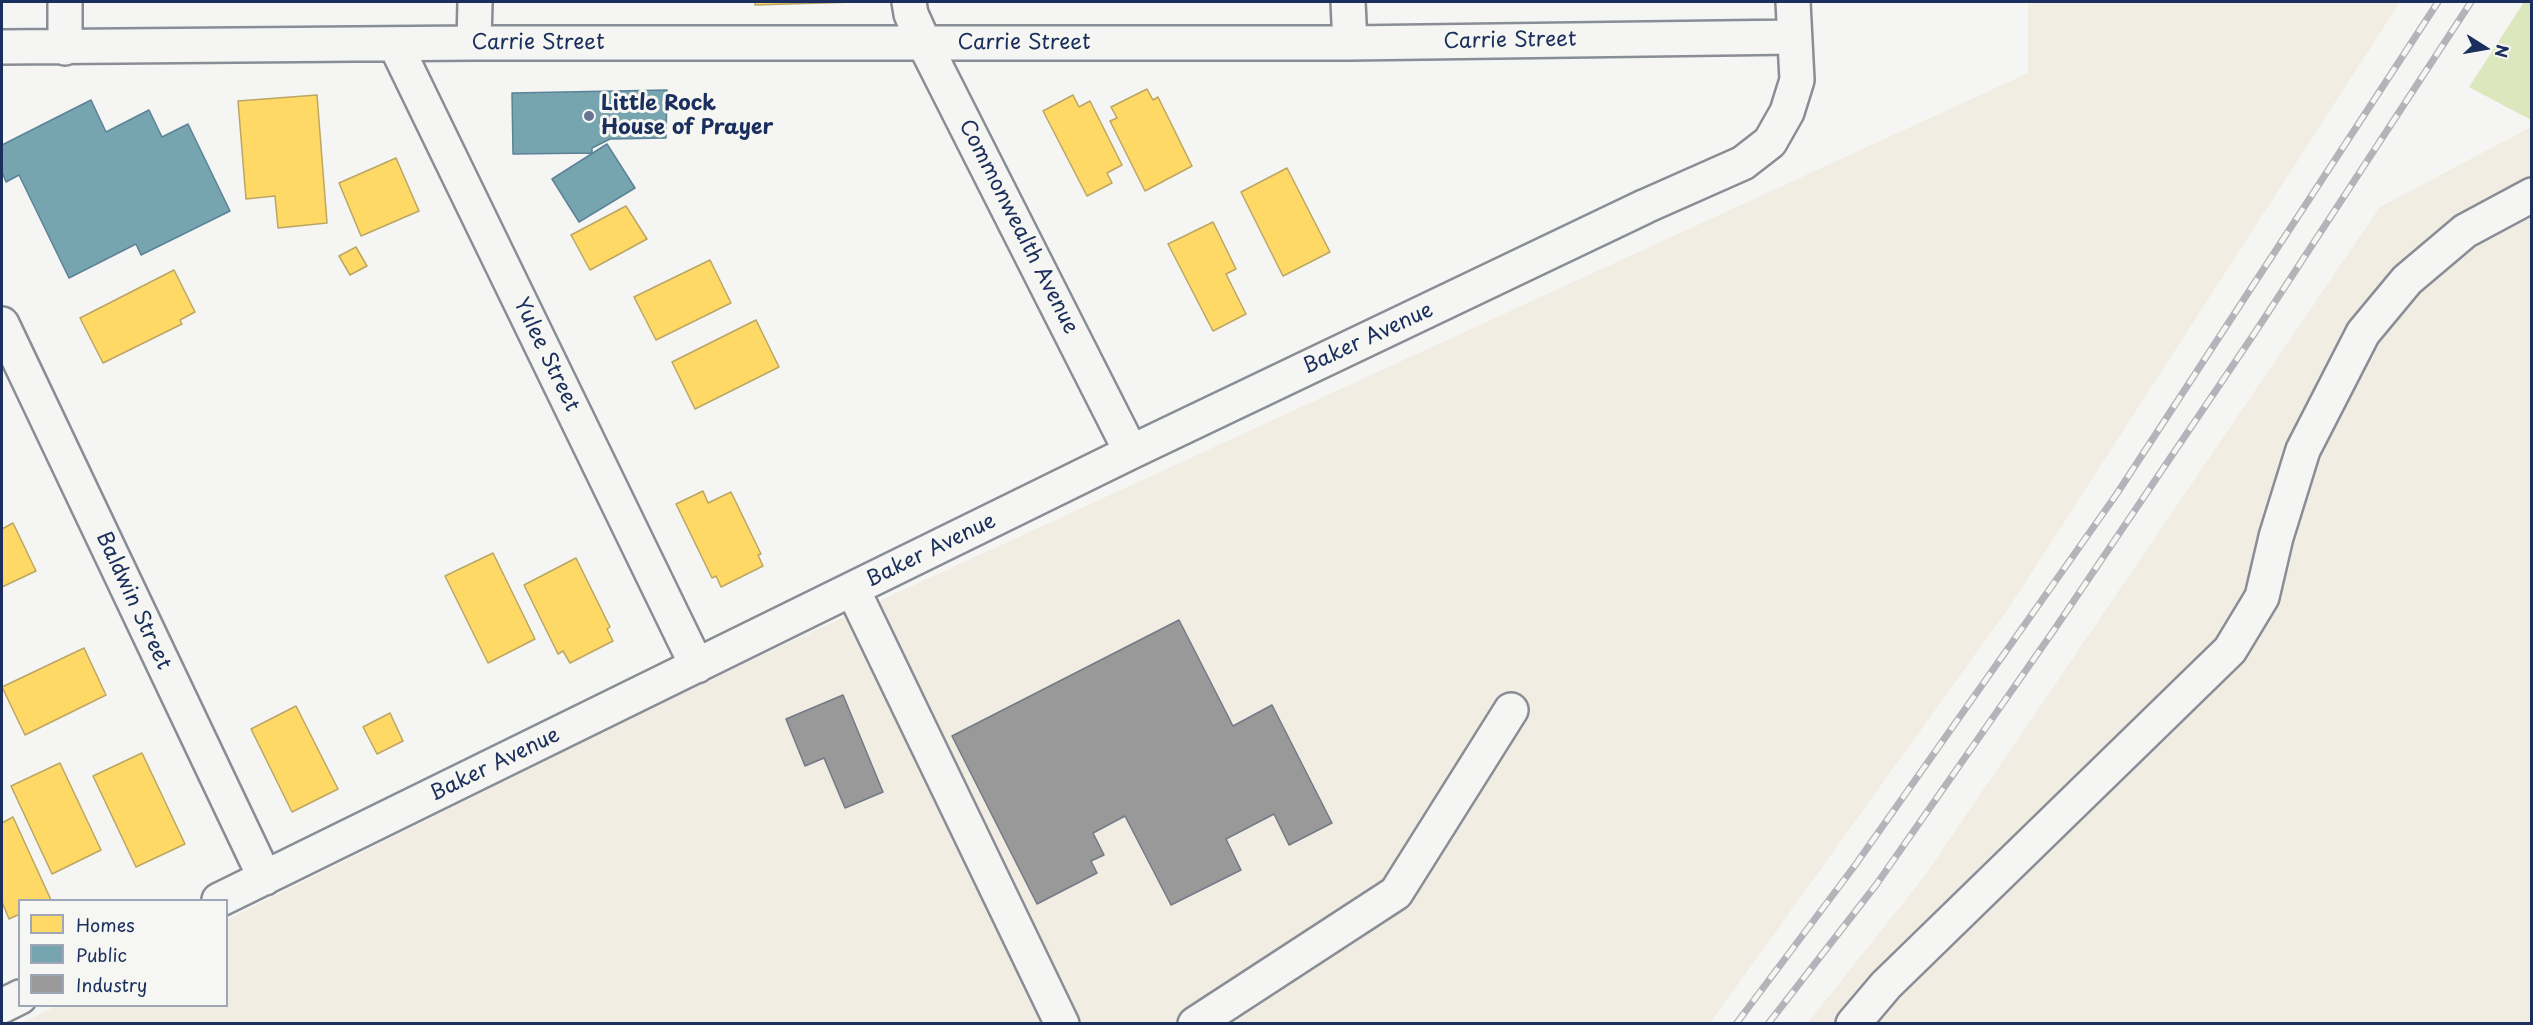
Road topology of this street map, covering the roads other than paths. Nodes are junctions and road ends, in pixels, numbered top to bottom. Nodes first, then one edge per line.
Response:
1 (65, 2) edge
2 (475, 2) edge
3 (909, 2) edge
4 (1348, 2) edge
5 (1793, 2) edge
6 (1794, 36) junction
7 (474, 43) junction
8 (924, 43) junction
9 (1350, 43) junction
10 (395, 44) junction
11 (2, 47) edge
12 (65, 48) junction
13 (2532, 195) edge
14 (2, 324) edge
15 (1131, 452) junction
16 (853, 590) junction
17 (697, 666) junction
18 (1511, 710) dead end
19 (265, 878) junction
20 (221, 899) edge
21 (18, 998) edge
22 (2, 1006) edge
23 (1062, 1023) edge
24 (1195, 1023) edge
25 (1853, 1023) edge

1 - 12 street
2 - 7 street
3 - 8 street, Commonwealth Avenue
4 - 9 street
5 - 6 street
6 - 9 street, Carrie Street
6 - 15 street, Baker Avenue
7 - 8 street, Carrie Street
7 - 10 street, Carrie Street
8 - 9 street, Carrie Street
8 - 15 street, Commonwealth Avenue
10 - 12 street, Carrie Street
10 - 17 street, Yulee Street
11 - 12 street, Carrie Street
13 - 25 street
14 - 19 street, Baldwin Street
15 - 16 street, Baker Avenue
16 - 17 street, Baker Avenue
16 - 23 street
17 - 19 street, Baker Avenue
18 - 24 street
19 - 20 street, Baker Avenue
21 - 22 street

